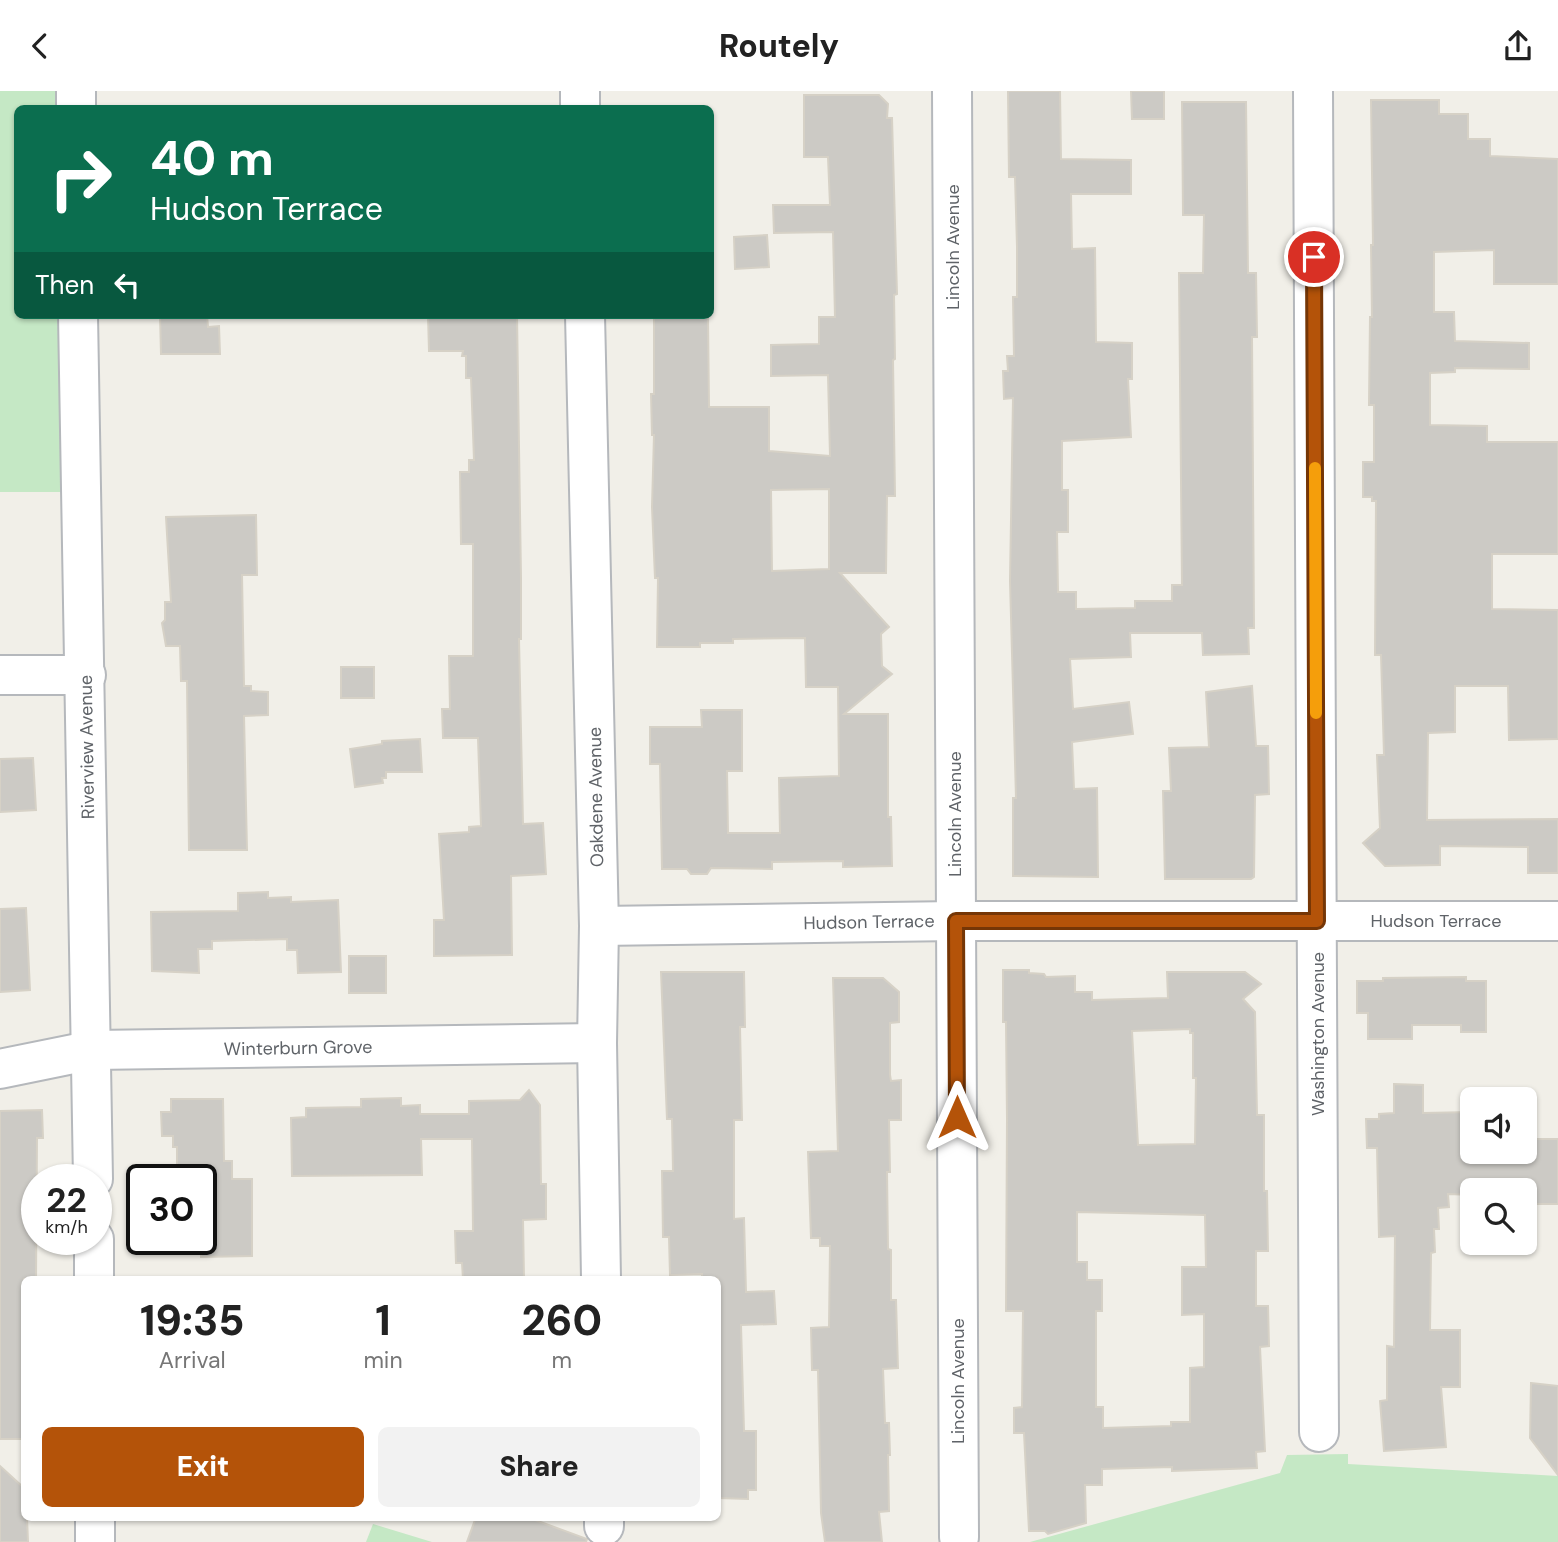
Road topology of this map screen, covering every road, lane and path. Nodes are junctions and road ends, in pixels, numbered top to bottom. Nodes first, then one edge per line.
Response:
1 (953, 91) edge
2 (1313, 91) edge
3 (78, 319) edge
4 (585, 319) edge
5 (0, 675) edge
6 (86, 675) junction
7 (956, 921) junction
8 (1317, 921) junction
9 (1558, 921) edge
10 (599, 926) junction
11 (597, 1043) junction
12 (93, 1051) junction
13 (0, 1069) edge
14 (93, 1164) edge
15 (94, 1255) edge
16 (94, 1276) edge
17 (601, 1276) edge
18 (1319, 1432) dead end
19 (95, 1521) edge
20 (959, 1537) dead end
21 (95, 1542) edge

1 - 7 street, Lincoln Avenue
2 - 8 street, Washington Avenue
3 - 6 street, Riverview Avenue
4 - 10 street, Oakdene Avenue
5 - 6 street
6 - 12 street, Riverview Avenue
7 - 8 street, Hudson Terrace
7 - 10 street, Hudson Terrace
7 - 20 street, Lincoln Avenue
8 - 9 street, Hudson Terrace
8 - 18 street, Washington Avenue
10 - 11 street, Oakdene Avenue
11 - 12 street, Winterburn Grove
11 - 17 street, Oakdene Avenue
12 - 13 street, Winterburn Grove
12 - 14 street, Riverview Avenue
15 - 16 street
19 - 21 street

